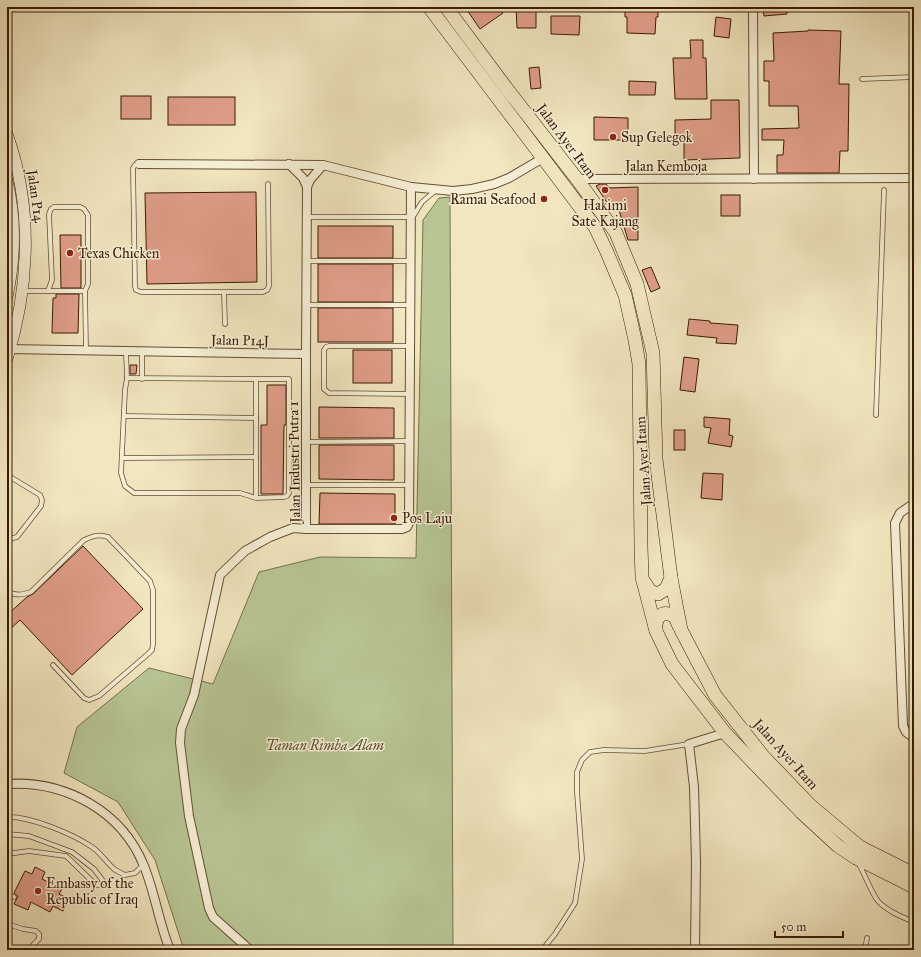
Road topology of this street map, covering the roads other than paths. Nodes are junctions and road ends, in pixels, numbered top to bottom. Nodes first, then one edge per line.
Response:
1 (429, 7) edge
2 (446, 7) edge
3 (753, 7) edge
4 (914, 77) edge
5 (862, 79) dead end
6 (7, 134) edge
7 (542, 158) junction
8 (139, 164) joint
9 (289, 164) junction
10 (323, 165) junction
11 (914, 178) edge
12 (577, 179) junction
13 (754, 179) junction
14 (7, 181) edge
15 (268, 184) dead end
16 (308, 187) junction
17 (411, 187) junction
18 (435, 190) junction
19 (884, 190) dead end
20 (411, 217) junction
21 (307, 218) junction
22 (307, 261) junction
23 (411, 261) junction
24 (22, 291) junction
25 (48, 291) junction
26 (85, 291) junction
27 (224, 292) junction
28 (7, 297) edge
29 (306, 305) junction
30 (411, 305) junction
31 (225, 324) dead end
32 (410, 346) junction
33 (86, 351) junction
34 (126, 352) junction
35 (142, 352) junction
36 (8, 353) edge
37 (306, 354) junction
38 (127, 378) junction
39 (142, 379) junction
40 (256, 379) junction
41 (410, 394) junction
42 (876, 415) dead end
43 (124, 416) junction
44 (256, 418) junction
45 (410, 441) junction
46 (306, 442) junction
47 (256, 457) junction
48 (122, 458) junction
49 (7, 475) edge
50 (306, 485) junction
51 (410, 485) junction
52 (256, 498) junction
53 (910, 506) dead end
54 (306, 529) junction
55 (7, 536) edge
56 (642, 576) junction
57 (671, 578) junction
58 (7, 591) edge
59 (681, 630) junction
60 (656, 631) junction
61 (53, 665) dead end
62 (724, 733) junction
63 (914, 738) edge
64 (689, 744) junction
65 (7, 784) edge
66 (7, 817) edge
67 (7, 834) edge
68 (7, 854) edge
69 (856, 858) junction
70 (144, 864) junction
71 (914, 874) edge
72 (914, 887) edge
73 (7, 894) edge
74 (14, 897) dead end
75 (914, 922) edge
76 (7, 924) edge
77 (867, 938) dead end
78 (28, 950) edge
79 (170, 950) edge
80 (250, 950) edge
81 (542, 950) edge
82 (696, 950) edge
83 (865, 950) edge

1 - 7 main road
2 - 12 main road, Jalan Ayer Itam
3 - 13 street
4 - 5 lane
6 - 24 main road, Jalan P14
7 - 18 street
7 - 56 main road
8 - 9 street
8 - 27 lane
9 - 10 street
9 - 16 street
10 - 16 street
10 - 17 street
11 - 13 street, Jalan Kemboja
12 - 13 street, Jalan Kemboja
12 - 57 main road, Jalan Ayer Itam
14 - 28 main road, Jalan P14
15 - 27 lane
16 - 21 street
17 - 18 street
17 - 20 street, Jalan Industri Putra 1
18 - 20 lane
19 - 42 lane
20 - 21 lane
20 - 23 street, Jalan Industri Putra 1
21 - 22 street
22 - 23 lane
22 - 29 street
23 - 30 street, Jalan Industri Putra 1
24 - 25 lane
24 - 36 main road, Jalan P14
25 - 26 lane
25 - 26 lane
26 - 33 lane
27 - 31 lane
29 - 30 lane
29 - 37 street
30 - 32 street, Jalan Industri Putra 1
32 - 41 street, Jalan Industri Putra 1
32 - 41 lane
33 - 34 street, Jalan P14J
33 - 36 street, Jalan P14J
34 - 35 street, Jalan P14J
34 - 38 lane
35 - 37 street, Jalan P14J
35 - 39 lane
37 - 46 street, Jalan Industri Putra 1
38 - 39 lane
38 - 43 lane
39 - 40 lane
40 - 44 lane
40 - 52 lane
41 - 45 street, Jalan Industri Putra 1
43 - 44 lane
43 - 48 lane
44 - 47 lane
45 - 46 lane
45 - 51 street, Jalan Industri Putra 1
46 - 50 street, Jalan Industri Putra 1
47 - 48 lane
47 - 52 lane
48 - 52 lane
49 - 55 lane
50 - 51 lane
50 - 54 street, Jalan Industri Putra 1
51 - 54 street, Jalan Industri Putra 1
53 - 63 street
54 - 80 street
56 - 57 main road
56 - 60 main road
57 - 59 main road, Jalan Ayer Itam
58 - 61 lane
59 - 60 main road
59 - 71 main road, Jalan Ayer Itam
60 - 62 main road
62 - 64 street
62 - 69 main road
64 - 81 lane
64 - 82 street
65 - 70 street
66 - 70 lane
67 - 68 lane
69 - 72 main road
69 - 75 lane
70 - 79 street
73 - 74 lane
76 - 78 lane
77 - 83 lane

